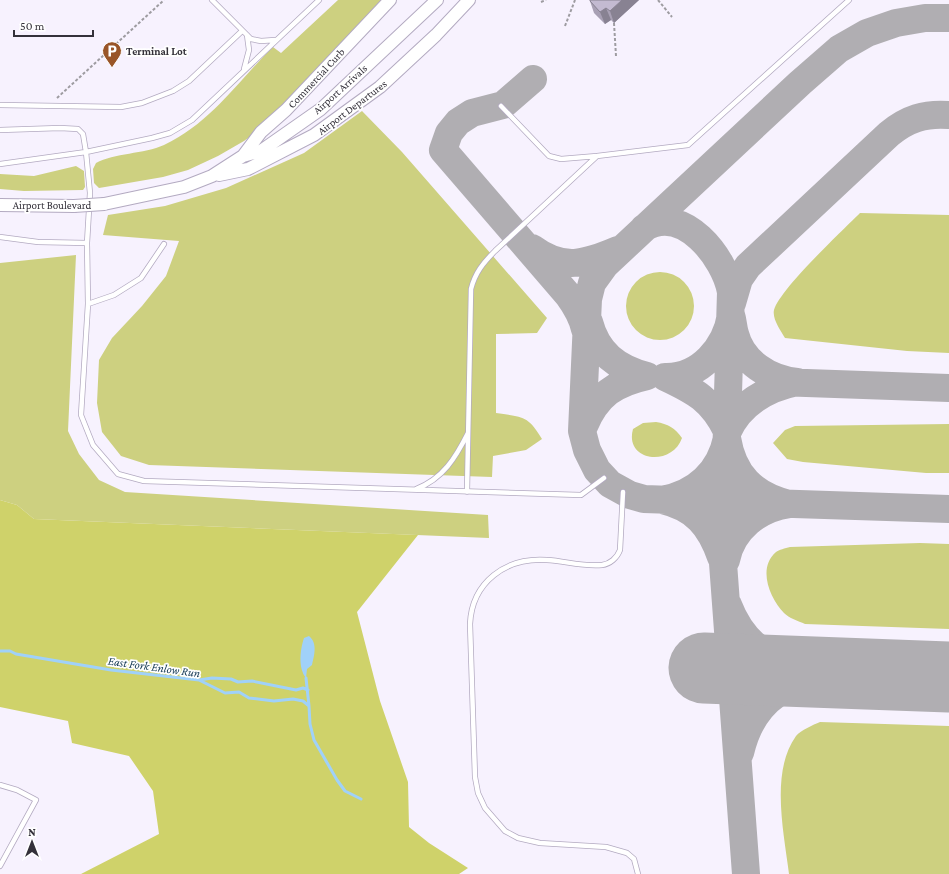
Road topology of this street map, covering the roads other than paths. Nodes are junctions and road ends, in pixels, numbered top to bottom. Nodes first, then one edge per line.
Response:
1 (212, 0) edge
2 (319, 0) edge
3 (390, 0) edge
4 (437, 0) edge
5 (469, 0) edge
6 (849, 0) edge
7 (242, 31) junction
8 (246, 35) junction
9 (276, 40) junction
10 (243, 71) junction
11 (0, 105) edge
12 (502, 106) dead end
13 (0, 130) edge
14 (86, 152) junction
15 (243, 156) junction
16 (597, 156) junction
17 (0, 164) edge
18 (212, 176) junction
19 (0, 205) edge
20 (0, 237) edge
21 (87, 242) junction
22 (164, 244) dead end
23 (88, 304) junction
24 (468, 431) junction
25 (604, 478) dead end
26 (414, 490) junction
27 (467, 492) junction
28 (623, 492) dead end
29 (0, 785) edge
30 (0, 866) edge
31 (638, 874) edge

1 - 7 lane
2 - 9 lane
3 - 15 street, Commercial Curb
4 - 15 street, Airport Arrivals
5 - 18 street, Airport Departures
6 - 16 lane
7 - 8 lane
7 - 11 lane
8 - 9 lane
8 - 10 lane
9 - 10 lane
10 - 14 lane
12 - 16 lane
13 - 14 lane
14 - 17 lane
14 - 21 lane
15 - 18 street, Airport Arrivals
16 - 24 lane
18 - 19 street, Airport Boulevard, bridge
20 - 21 lane
21 - 23 lane
22 - 23 lane
23 - 26 lane
24 - 26 lane
24 - 27 lane
25 - 27 lane
26 - 27 lane
28 - 31 lane
29 - 30 lane

